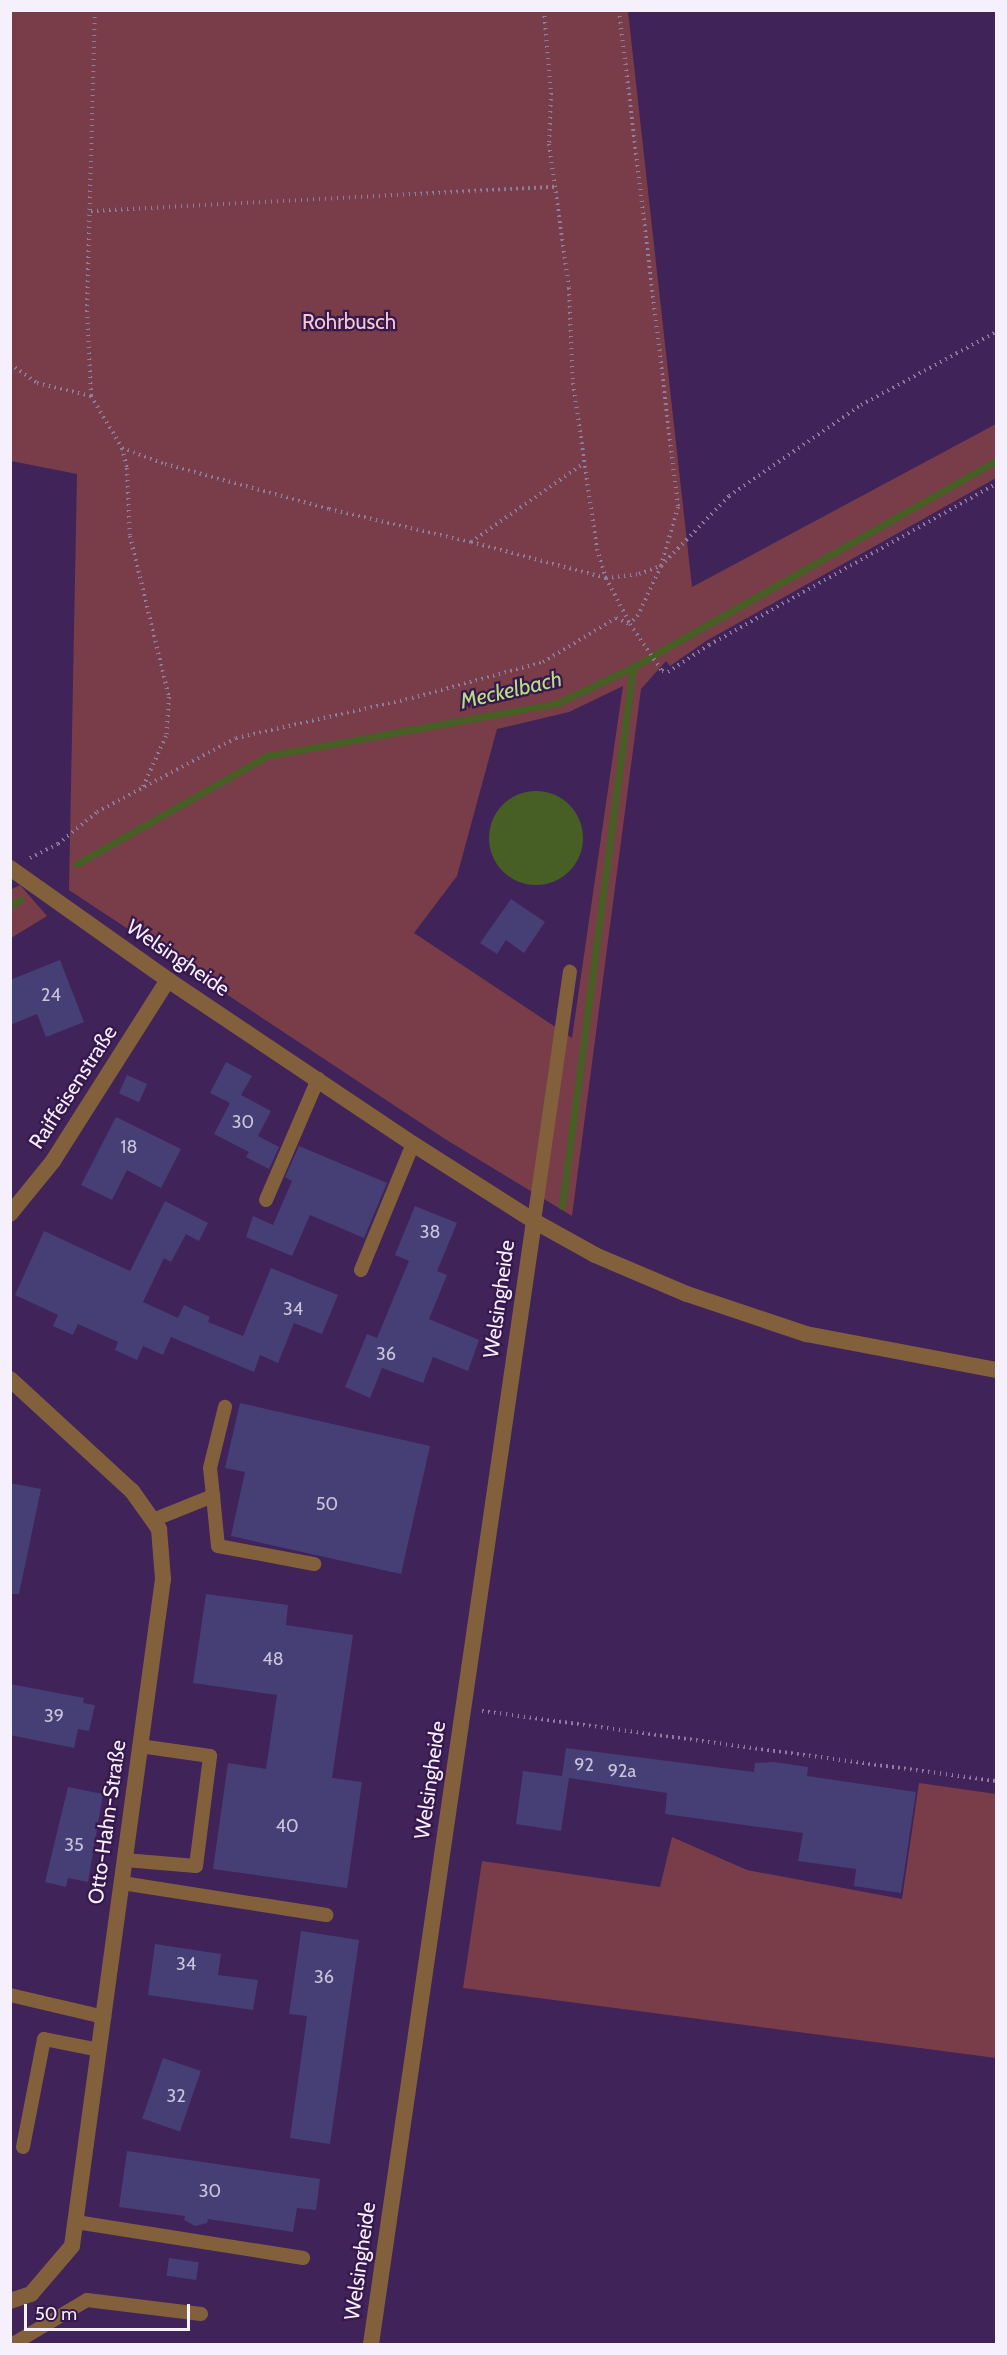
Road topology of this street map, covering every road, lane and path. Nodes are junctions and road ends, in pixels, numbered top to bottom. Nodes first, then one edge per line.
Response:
1 (95, 10) edge
2 (544, 10) edge
3 (619, 10) edge
4 (554, 187) junction
5 (91, 211) junction
6 (996, 332) edge
7 (10, 364) edge
8 (91, 396) junction
9 (122, 448) junction
10 (583, 464) junction
11 (996, 484) edge
12 (471, 542) junction
13 (661, 566) junction
14 (606, 578) junction
15 (630, 624) junction
16 (142, 790) junction
17 (15, 865) edge
18 (570, 972) dead end
19 (168, 980) junction
20 (318, 1078) junction
21 (413, 1144) junction
22 (266, 1200) dead end
23 (10, 1215) edge
24 (534, 1221) junction
25 (361, 1270) dead end
26 (996, 1370) edge
27 (10, 1378) edge
28 (225, 1407) dead end
29 (213, 1496) junction
30 (153, 1520) junction
31 (314, 1564) dead end
32 (463, 1709) junction
33 (140, 1746) junction
34 (996, 1781) edge
35 (125, 1860) junction
36 (122, 1883) junction
37 (327, 1915) dead end
38 (10, 1995) edge
39 (104, 2017) junction
40 (99, 2050) junction
41 (23, 2148) dead end
42 (76, 2222) junction
43 (303, 2258) dead end
44 (10, 2301) edge
45 (201, 2314) dead end
46 (13, 2344) edge
47 (371, 2344) edge

1 - 5 path
2 - 4 path
3 - 13 path
4 - 5 path
4 - 10 path
5 - 8 path
6 - 13 path
7 - 8 path
8 - 9 path
9 - 12 path
9 - 16 path
10 - 12 path
10 - 14 path
11 - 15 path
12 - 14 path
13 - 14 path
13 - 15 path
14 - 15 path
15 - 16 path
16 - 17 path
17 - 19 street, Welsingheide
18 - 24 lane, Welsingheide
19 - 20 street, Welsingheide
19 - 23 street, Raiffeisenstraße
20 - 21 street, Welsingheide
20 - 22 lane
21 - 24 street, Welsingheide
21 - 25 lane
24 - 26 street, Welsingheide
24 - 32 street, Welsingheide
27 - 30 street, Otto-Hahn-Straße
28 - 29 lane
29 - 30 lane
29 - 31 lane
30 - 33 street, Otto-Hahn-Straße
32 - 34 path
32 - 47 street, Welsingheide
33 - 35 street, Otto-Hahn-Straße
33 - 35 lane
35 - 36 street, Otto-Hahn-Straße
36 - 37 lane
36 - 39 street, Otto-Hahn-Straße
38 - 39 lane
39 - 40 street, Otto-Hahn-Straße
40 - 41 lane
40 - 42 street, Otto-Hahn-Straße
42 - 43 lane
42 - 44 street, Otto-Hahn-Straße
45 - 46 lane

